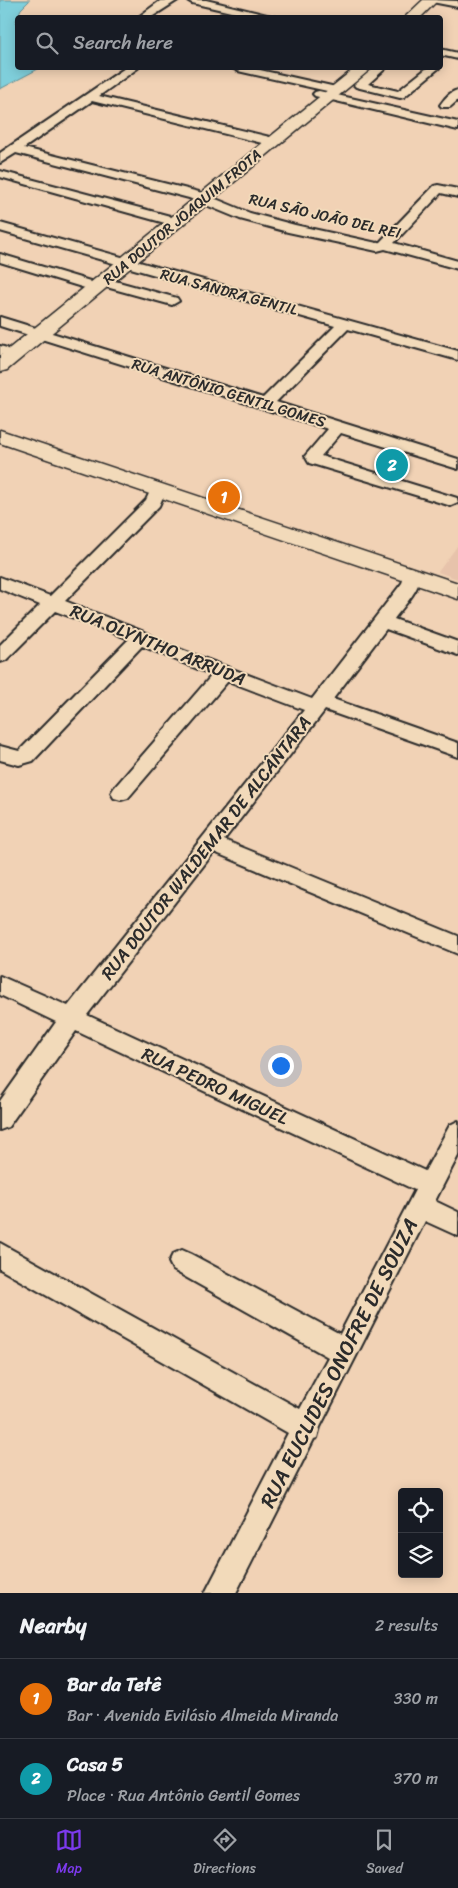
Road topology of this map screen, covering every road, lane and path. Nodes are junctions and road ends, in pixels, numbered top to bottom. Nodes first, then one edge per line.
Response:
1 (192, 0) edge
2 (439, 0) edge
3 (172, 1) edge
4 (225, 3) edge
5 (458, 4) edge
6 (210, 14) dead end
7 (146, 15) edge
8 (154, 15) edge
9 (264, 15) edge
10 (415, 15) edge
11 (426, 15) edge
12 (443, 53) edge
13 (458, 56) edge
14 (443, 62) edge
15 (458, 63) edge
16 (129, 70) edge
17 (246, 70) edge
18 (349, 70) edge
19 (361, 70) edge
20 (378, 70) edge
21 (431, 70) edge
22 (328, 92) junction
23 (458, 93) edge
24 (89, 97) junction
25 (446, 105) dead end
26 (458, 126) edge
27 (269, 140) junction
28 (14, 149) junction
29 (0, 158) edge
30 (2, 174) dead end
31 (458, 192) edge
32 (199, 197) junction
33 (165, 219) junction
34 (0, 227) edge
35 (385, 245) junction
36 (0, 258) edge
37 (121, 261) junction
38 (458, 265) edge
39 (104, 282) junction
40 (85, 284) junction
41 (172, 301) dead end
42 (0, 321) edge
43 (345, 324) junction
44 (33, 332) junction
45 (0, 355) edge
46 (458, 356) edge
47 (265, 405) junction
48 (338, 428) junction
49 (0, 436) edge
50 (458, 464) edge
51 (158, 490) junction
52 (451, 501) dead end
53 (412, 576) junction
54 (0, 583) edge
55 (458, 592) edge
56 (55, 603) junction
57 (381, 622) junction
58 (141, 637) junction
59 (458, 649) edge
60 (0, 656) edge
61 (224, 673) junction
62 (319, 705) junction
63 (458, 750) edge
64 (0, 753) edge
65 (121, 794) dead end
66 (209, 842) junction
67 (458, 945) edge
68 (0, 985) edge
69 (71, 1019) junction
70 (0, 1120) edge
71 (458, 1132) edge
72 (425, 1195) junction
73 (458, 1224) edge
74 (0, 1255) edge
75 (182, 1262) dead end
76 (344, 1351) junction
77 (307, 1428) junction
78 (220, 1593) edge

1 - 4 street
2 - 5 street
2 - 10 street
2 - 11 street
3 - 7 street
3 - 8 street
4 - 6 street
4 - 9 street
12 - 13 street
14 - 15 street
16 - 24 street
17 - 22 street
18 - 22 street, RUA DOUTOR JOAQUIM FROTA
19 - 22 street, RUA DOUTOR JOAQUIM FROTA
20 - 21 street
22 - 26 street
22 - 27 street, RUA DOUTOR JOAQUIM FROTA
23 - 25 street
24 - 27 street
24 - 28 street
27 - 32 street, RUA DOUTOR JOAQUIM FROTA
28 - 29 street
28 - 32 street, RUA SÃO JOÃO DEL REI
30 - 33 street
31 - 35 street
32 - 33 street, RUA DOUTOR JOAQUIM FROTA
32 - 35 street, RUA SÃO JOÃO DEL REI
32 - 37 street, RUA DOUTOR JOAQUIM FROTA
33 - 37 street, RUA DOUTOR JOAQUIM FROTA
34 - 37 street, RUA SANDRA GENTIL
35 - 38 street, RUA SÃO JOÃO DEL REI
36 - 40 street
37 - 39 street, RUA DOUTOR JOAQUIM FROTA
37 - 40 street, RUA DOUTOR JOAQUIM FROTA
37 - 43 street, RUA SANDRA GENTIL
39 - 41 street
39 - 44 street, RUA DOUTOR JOAQUIM FROTA
40 - 44 street, RUA DOUTOR JOAQUIM FROTA
42 - 44 street, RUA ANTÔNIO GENTIL GOMES
43 - 46 street, RUA SANDRA GENTIL
43 - 47 street
44 - 45 street, RUA DOUTOR JOAQUIM FROTA
44 - 47 street, RUA ANTÔNIO GENTIL GOMES
47 - 48 street, RUA ANTÔNIO GENTIL GOMES
48 - 50 street, RUA ANTÔNIO GENTIL GOMES
48 - 52 street
49 - 51 street
51 - 53 street
51 - 56 street
53 - 55 street
53 - 57 street, RUA DOUTOR WALDEMAR DE ALCÂNTARA
54 - 56 street, RUA OLYNTHO ARRUDA
56 - 58 street, RUA OLYNTHO ARRUDA
56 - 60 street
57 - 59 street
57 - 62 street, RUA DOUTOR WALDEMAR DE ALCÂNTARA
58 - 61 street, RUA OLYNTHO ARRUDA
58 - 64 street
61 - 62 street, RUA OLYNTHO ARRUDA
61 - 65 street
62 - 63 street, RUA OLYNTHO ARRUDA
62 - 66 street, RUA DOUTOR WALDEMAR DE ALCÂNTARA
66 - 67 street
66 - 69 street, RUA DOUTOR WALDEMAR DE ALCÂNTARA
68 - 69 street, RUA PEDRO MIGUEL
69 - 70 street, RUA DOUTOR WALDEMAR DE ALCÂNTARA
69 - 72 street, RUA PEDRO MIGUEL
71 - 72 street, RUA EUCLIDES ONOFRE DE SOUZA
72 - 73 street, RUA PEDRO MIGUEL
72 - 76 street, RUA EUCLIDES ONOFRE DE SOUZA
74 - 77 street
75 - 76 street
76 - 77 street, RUA EUCLIDES ONOFRE DE SOUZA
77 - 78 street, RUA EUCLIDES ONOFRE DE SOUZA

